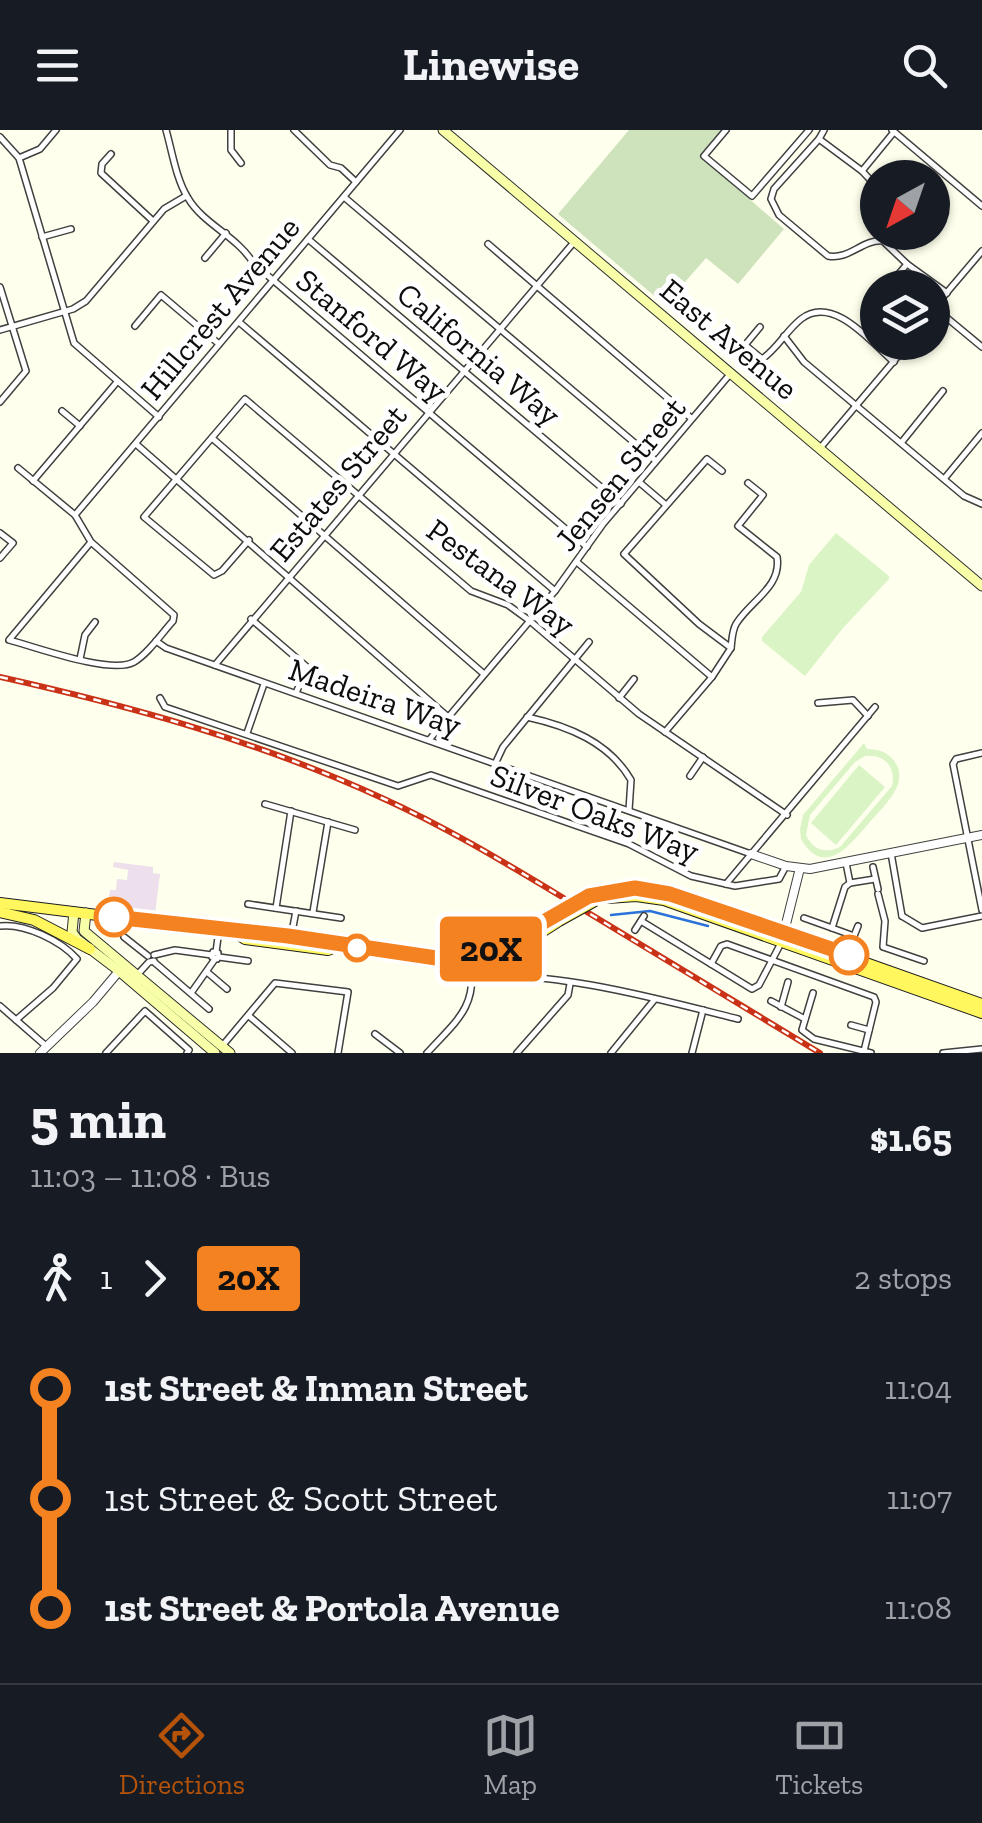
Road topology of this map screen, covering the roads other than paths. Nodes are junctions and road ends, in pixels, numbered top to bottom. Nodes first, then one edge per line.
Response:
1 (56, 130) edge
2 (166, 130) edge
3 (231, 130) edge
4 (294, 130) edge
5 (400, 130) edge
6 (443, 130) edge
7 (726, 130) edge
8 (810, 130) edge
9 (824, 130) edge
10 (893, 131) edge
11 (0, 137) edge
12 (819, 140) junction
13 (111, 154) dead end
14 (19, 158) junction
15 (871, 160) edge
16 (241, 163) dead end
17 (860, 170) edge
18 (356, 182) junction
19 (186, 196) junction
20 (344, 197) junction
21 (982, 206) edge
22 (153, 221) junction
23 (71, 229) dead end
24 (226, 232) junction
25 (42, 237) junction
26 (308, 239) junction
27 (575, 241) junction
28 (488, 244) dead end
29 (982, 251) edge
30 (205, 258) dead end
31 (906, 264) junction
32 (901, 270) edge
33 (914, 270) edge
34 (273, 280) junction
35 (537, 286) junction
36 (0, 287) edge
37 (950, 289) edge
38 (64, 311) junction
39 (238, 322) junction
40 (950, 322) edge
41 (12, 326) junction
42 (135, 326) dead end
43 (760, 327) dead end
44 (0, 330) edge
45 (500, 330) junction
46 (784, 336) junction
47 (220, 344) junction
48 (982, 348) edge
49 (894, 362) joint
50 (464, 372) junction
51 (730, 373) junction
52 (117, 382) junction
53 (943, 390) dead end
54 (0, 402) edge
55 (857, 405) junction
56 (62, 411) dead end
57 (428, 412) junction
58 (158, 417) junction
59 (692, 418) junction
60 (80, 426) junction
61 (982, 432) edge
62 (212, 438) junction
63 (902, 442) junction
64 (136, 444) junction
65 (820, 449) junction
66 (392, 452) junction
67 (656, 462) junction
68 (18, 468) dead end
69 (722, 471) dead end
70 (177, 479) junction
71 (944, 479) junction
72 (33, 481) junction
73 (638, 482) junction
74 (748, 483) dead end
75 (358, 494) junction
76 (621, 504) junction
77 (666, 504) junction
78 (982, 504) edge
79 (75, 516) junction
80 (0, 532) edge
81 (322, 535) junction
82 (249, 540) junction
83 (90, 542) junction
84 (588, 547) junction
85 (0, 558) edge
86 (578, 563) junction
87 (287, 577) junction
88 (982, 586) edge
89 (556, 591) junction
90 (252, 619) junction
91 (530, 621) junction
92 (95, 622) dead end
93 (156, 640) junction
94 (589, 642) dead end
95 (731, 648) junction
96 (80, 659) junction
97 (575, 660) junction
98 (215, 665) junction
99 (484, 674) junction
100 (712, 677) junction
101 (634, 679) dead end
102 (265, 682) junction
103 (296, 693) junction
104 (160, 698) dead end
105 (619, 698) junction
106 (818, 702) dead end
107 (875, 708) dead end
108 (868, 716) junction
109 (448, 717) junction
110 (527, 717) junction
111 (664, 732) junction
112 (247, 733) junction
113 (428, 740) junction
114 (982, 752) edge
115 (703, 757) junction
116 (496, 763) junction
117 (690, 776) dead end
118 (266, 804) dead end
119 (291, 810) junction
120 (629, 810) junction
121 (787, 815) junction
122 (328, 822) junction
123 (356, 830) dead end
124 (982, 835) edge
125 (967, 838) junction
126 (891, 853) junction
127 (751, 854) junction
128 (845, 862) junction
129 (786, 866) junction
130 (873, 867) dead end
131 (800, 868) junction
132 (876, 878) junction
133 (726, 884) junction
134 (850, 884) junction
135 (0, 903) edge
136 (248, 904) dead end
137 (276, 908) junction
138 (296, 911) junction
139 (0, 912) edge
140 (80, 912) junction
141 (313, 913) junction
142 (982, 913) edge
143 (902, 916) junction
144 (341, 918) dead end
145 (804, 918) dead end
146 (885, 920) junction
147 (0, 926) edge
148 (858, 926) dead end
149 (832, 928) junction
150 (219, 930) junction
151 (635, 930) dead end
152 (854, 936) junction
153 (124, 937) dead end
154 (783, 937) junction
155 (291, 940) junction
156 (850, 947) dead end
157 (90, 949) junction
158 (215, 956) junction
159 (151, 959) junction
160 (470, 959) junction
161 (773, 960) junction
162 (248, 961) dead end
163 (924, 961) dead end
164 (710, 964) junction
165 (122, 967) junction
166 (207, 972) junction
167 (138, 974) junction
168 (473, 978) junction
169 (788, 982) dead end
170 (570, 984) junction
171 (227, 989) dead end
172 (190, 993) junction
173 (813, 994) dead end
174 (982, 994) edge
175 (966, 998) junction
176 (655, 999) junction
177 (771, 1001) dead end
178 (982, 1004) edge
179 (0, 1006) edge
180 (781, 1007) junction
181 (209, 1009) dead end
182 (703, 1010) junction
183 (982, 1013) edge
184 (248, 1016) junction
185 (805, 1018) junction
186 (738, 1019) dead end
187 (16, 1020) junction
188 (851, 1025) dead end
189 (869, 1030) junction
190 (375, 1034) dead end
191 (43, 1050) edge
192 (982, 1050) edge
193 (222, 1051) edge
194 (867, 1052) edge
195 (106, 1053) edge
196 (187, 1053) edge
197 (292, 1053) edge
198 (338, 1053) edge
199 (400, 1053) edge
200 (427, 1053) edge
201 (517, 1053) edge
202 (611, 1053) edge
203 (692, 1053) edge
204 (944, 1053) edge

1 - 14 street
2 - 19 street
3 - 16 street
4 - 18 street
5 - 18 street, Hillcrest Avenue
6 - 27 main road, East Avenue
7 - 8 street
9 - 12 street
10 - 15 street
10 - 21 street
11 - 14 street
12 - 17 street
12 - 31 street
13 - 22 street
14 - 25 street
18 - 20 street, Hillcrest Avenue
19 - 22 street
19 - 24 street, Stanford Way
20 - 26 street, Hillcrest Avenue
20 - 45 street
22 - 38 street
23 - 25 street
24 - 30 street
24 - 34 street, Stanford Way
25 - 38 street
26 - 34 street, Hillcrest Avenue
26 - 50 street, California Way
27 - 35 street, Estates Street
27 - 51 main road, East Avenue
28 - 35 street
29 - 37 street
31 - 32 street
31 - 33 street
34 - 39 street, Hillcrest Avenue
34 - 57 street, Stanford Way
35 - 45 street, Estates Street
35 - 59 street
36 - 41 street
38 - 41 street
38 - 52 street
39 - 47 street, Hillcrest Avenue
39 - 66 street
40 - 48 street
41 - 44 street
41 - 54 street
42 - 47 street
43 - 46 street
45 - 50 street, Estates Street
45 - 67 street
46 - 49 street
46 - 55 street
47 - 58 street, Hillcrest Avenue
49 - 55 street
50 - 57 street, Estates Street
50 - 76 street, California Way
51 - 59 street, Jensen Street
51 - 65 main road, East Avenue
52 - 58 street
52 - 60 street
53 - 63 street
55 - 63 street
55 - 65 street
56 - 60 street
57 - 66 street, Estates Street
57 - 84 street, Stanford Way
58 - 64 street, Hillcrest Avenue
59 - 67 street, Jensen Street
60 - 72 street
61 - 71 street
62 - 70 street
62 - 75 street, Pestana Way
62 - 81 street
63 - 71 street
64 - 70 street
64 - 79 street, Hillcrest Avenue
65 - 88 main road, East Avenue
66 - 75 street, Estates Street
66 - 89 street
67 - 73 street, Jensen Street
68 - 72 street
69 - 77 street
70 - 82 street
70 - 82 street
71 - 78 street
72 - 79 street
73 - 76 street, Jensen Street
73 - 77 street
74 - 95 street
75 - 81 street, Estates Street
75 - 91 street, Pestana Way
76 - 84 street, Jensen Street
77 - 95 street
79 - 83 street
80 - 85 street
81 - 87 street, Estates Street
81 - 99 street
82 - 87 street
83 - 93 street
83 - 96 street
84 - 86 street, Jensen Street
86 - 89 street, Jensen Street
86 - 100 street
87 - 90 street, Estates Street
87 - 109 street
89 - 91 street, Jensen Street
90 - 98 street, Estates Street
90 - 103 street
91 - 97 street, Pestana Way
91 - 99 street, Jensen Street
92 - 96 street
93 - 96 street
93 - 98 street, Madeira Way
94 - 97 street
95 - 100 street
97 - 105 street, Pestana Way
97 - 110 street
98 - 102 street, Madeira Way
99 - 109 street, Jensen Street
100 - 111 street
101 - 105 street
102 - 103 street, Madeira Way
102 - 112 street
103 - 113 street, Madeira Way
104 - 112 street, Silver Oaks Way
105 - 111 street, Pestana Way
106 - 108 street
107 - 108 street
108 - 121 street
109 - 113 street, Jensen Street
110 - 116 street
110 - 120 street
111 - 115 street, Pestana Way
112 - 133 street, Silver Oaks Way
113 - 116 street, Madeira Way
114 - 125 street
115 - 117 street
115 - 121 street, Pestana Way
116 - 120 street, Madeira Way
118 - 119 street
119 - 122 street
119 - 137 street
120 - 127 street, Madeira Way
121 - 127 street
122 - 123 street
122 - 141 street
124 - 125 street
125 - 126 street
125 - 142 street
126 - 128 street
126 - 143 street
127 - 129 street
127 - 133 street
128 - 131 street
128 - 134 street
129 - 131 street
129 - 133 street, Silver Oaks Way
130 - 132 street
131 - 154 street
132 - 134 street
132 - 146 street
134 - 149 street
135 - 140 main road
136 - 137 street
137 - 138 street
138 - 141 street
138 - 155 street
139 - 157 main road
140 - 150 main road
140 - 157 main road
140 - 165 main road
141 - 144 street
142 - 143 street
143 - 146 street
145 - 149 street
146 - 163 street
147 - 187 street
148 - 152 street
149 - 152 street
150 - 155 main road
150 - 158 street
151 - 164 street
152 - 156 street
153 - 159 street
154 - 160 main road, bridge
154 - 161 street
154 - 175 main road
154 - 183 main road
155 - 160 main road
157 - 165 main road
158 - 159 street
158 - 162 street
158 - 166 street
159 - 167 street
159 - 172 street
160 - 168 street
161 - 164 street
161 - 164 street
161 - 189 street
165 - 167 main road
165 - 191 street
165 - 193 main road
166 - 171 street
166 - 172 street
167 - 193 main road
168 - 170 street
168 - 200 street
169 - 180 street
170 - 176 street
170 - 201 street
172 - 181 street
173 - 185 street
174 - 175 street
175 - 178 main road
176 - 182 street
176 - 202 street
177 - 180 street
179 - 187 street
180 - 185 street
182 - 186 street
182 - 203 street
184 - 193 street
184 - 197 street
184 - 198 street
185 - 194 street
187 - 191 street
188 - 189 street
189 - 194 street
190 - 199 street
192 - 204 street
195 - 196 street

